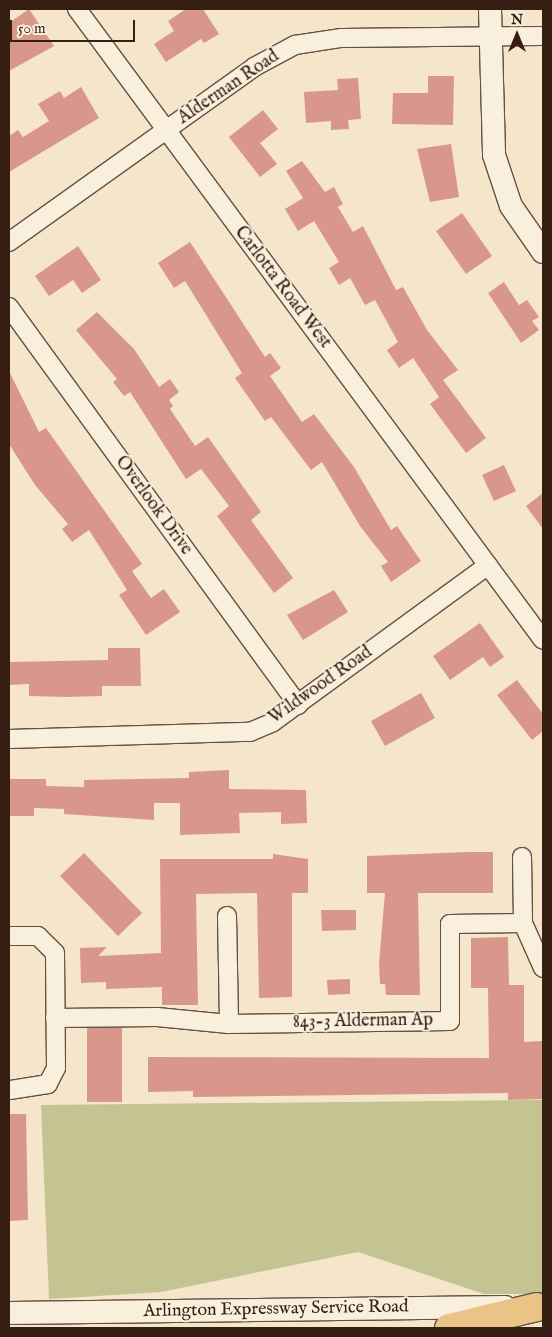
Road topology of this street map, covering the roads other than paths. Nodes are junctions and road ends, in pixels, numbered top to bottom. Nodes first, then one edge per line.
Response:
1 (77, 9) edge
2 (490, 9) edge
3 (491, 36) junction
4 (543, 36) edge
5 (166, 132) junction
6 (9, 242) edge
7 (543, 252) edge
8 (9, 308) edge
9 (488, 565) junction
10 (543, 640) edge
11 (298, 705) junction
12 (9, 739) edge
13 (522, 857) dead end
14 (227, 916) dead end
15 (523, 923) junction
16 (9, 936) edge
17 (543, 968) edge
18 (56, 1018) junction
19 (228, 1024) junction
20 (9, 1090) edge
21 (540, 1307) edge
22 (9, 1313) edge
23 (449, 1328) edge

1 - 5 street, Carlotta Road West
2 - 3 street
3 - 4 street, Alderman Road
3 - 5 street, Alderman Road
3 - 7 street
5 - 6 street, Alderman Road
5 - 9 street, Carlotta Road West
8 - 11 street, Overlook Drive
9 - 10 street, Carlotta Road West
9 - 11 street, Wildwood Road
11 - 12 street, Wildwood Road
13 - 15 street
14 - 19 street
15 - 17 street
15 - 19 street, 843-3 Alderman Ap
16 - 18 street
18 - 19 street, 843-3 Alderman Ap
18 - 20 street
21 - 22 street, Arlington Expressway Service Road
21 - 23 highway

